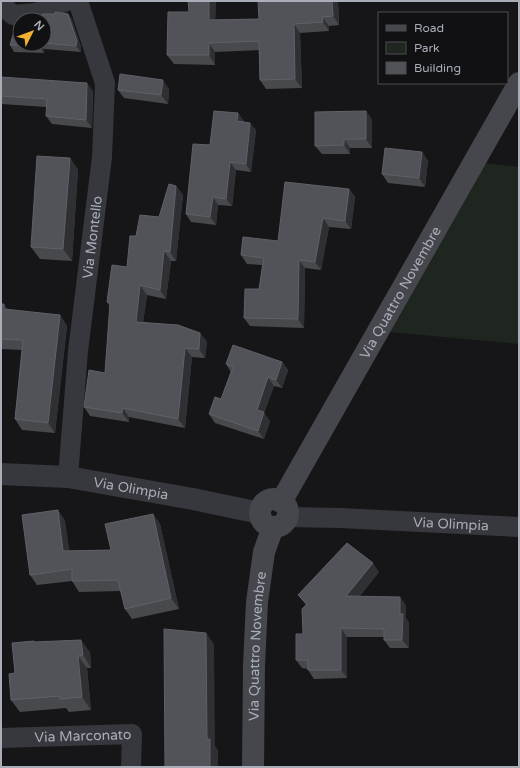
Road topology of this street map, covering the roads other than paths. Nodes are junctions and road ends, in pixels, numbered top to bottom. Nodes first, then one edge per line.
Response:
1 (68, 1) edge
2 (78, 1) edge
3 (3, 9) edge
4 (519, 83) edge
5 (1, 474) edge
6 (68, 477) junction
7 (276, 515) junction
8 (519, 527) edge
9 (1, 738) edge
10 (131, 767) edge
11 (253, 767) edge

1 - 3 street
2 - 6 street, Via Montello
4 - 7 main road, Via Quattro Novembre
5 - 6 street, Via Olimpia
6 - 7 street, Via Olimpia
7 - 8 street, Via Olimpia
7 - 11 main road, Via Quattro Novembre
9 - 10 street, Via Marconato

